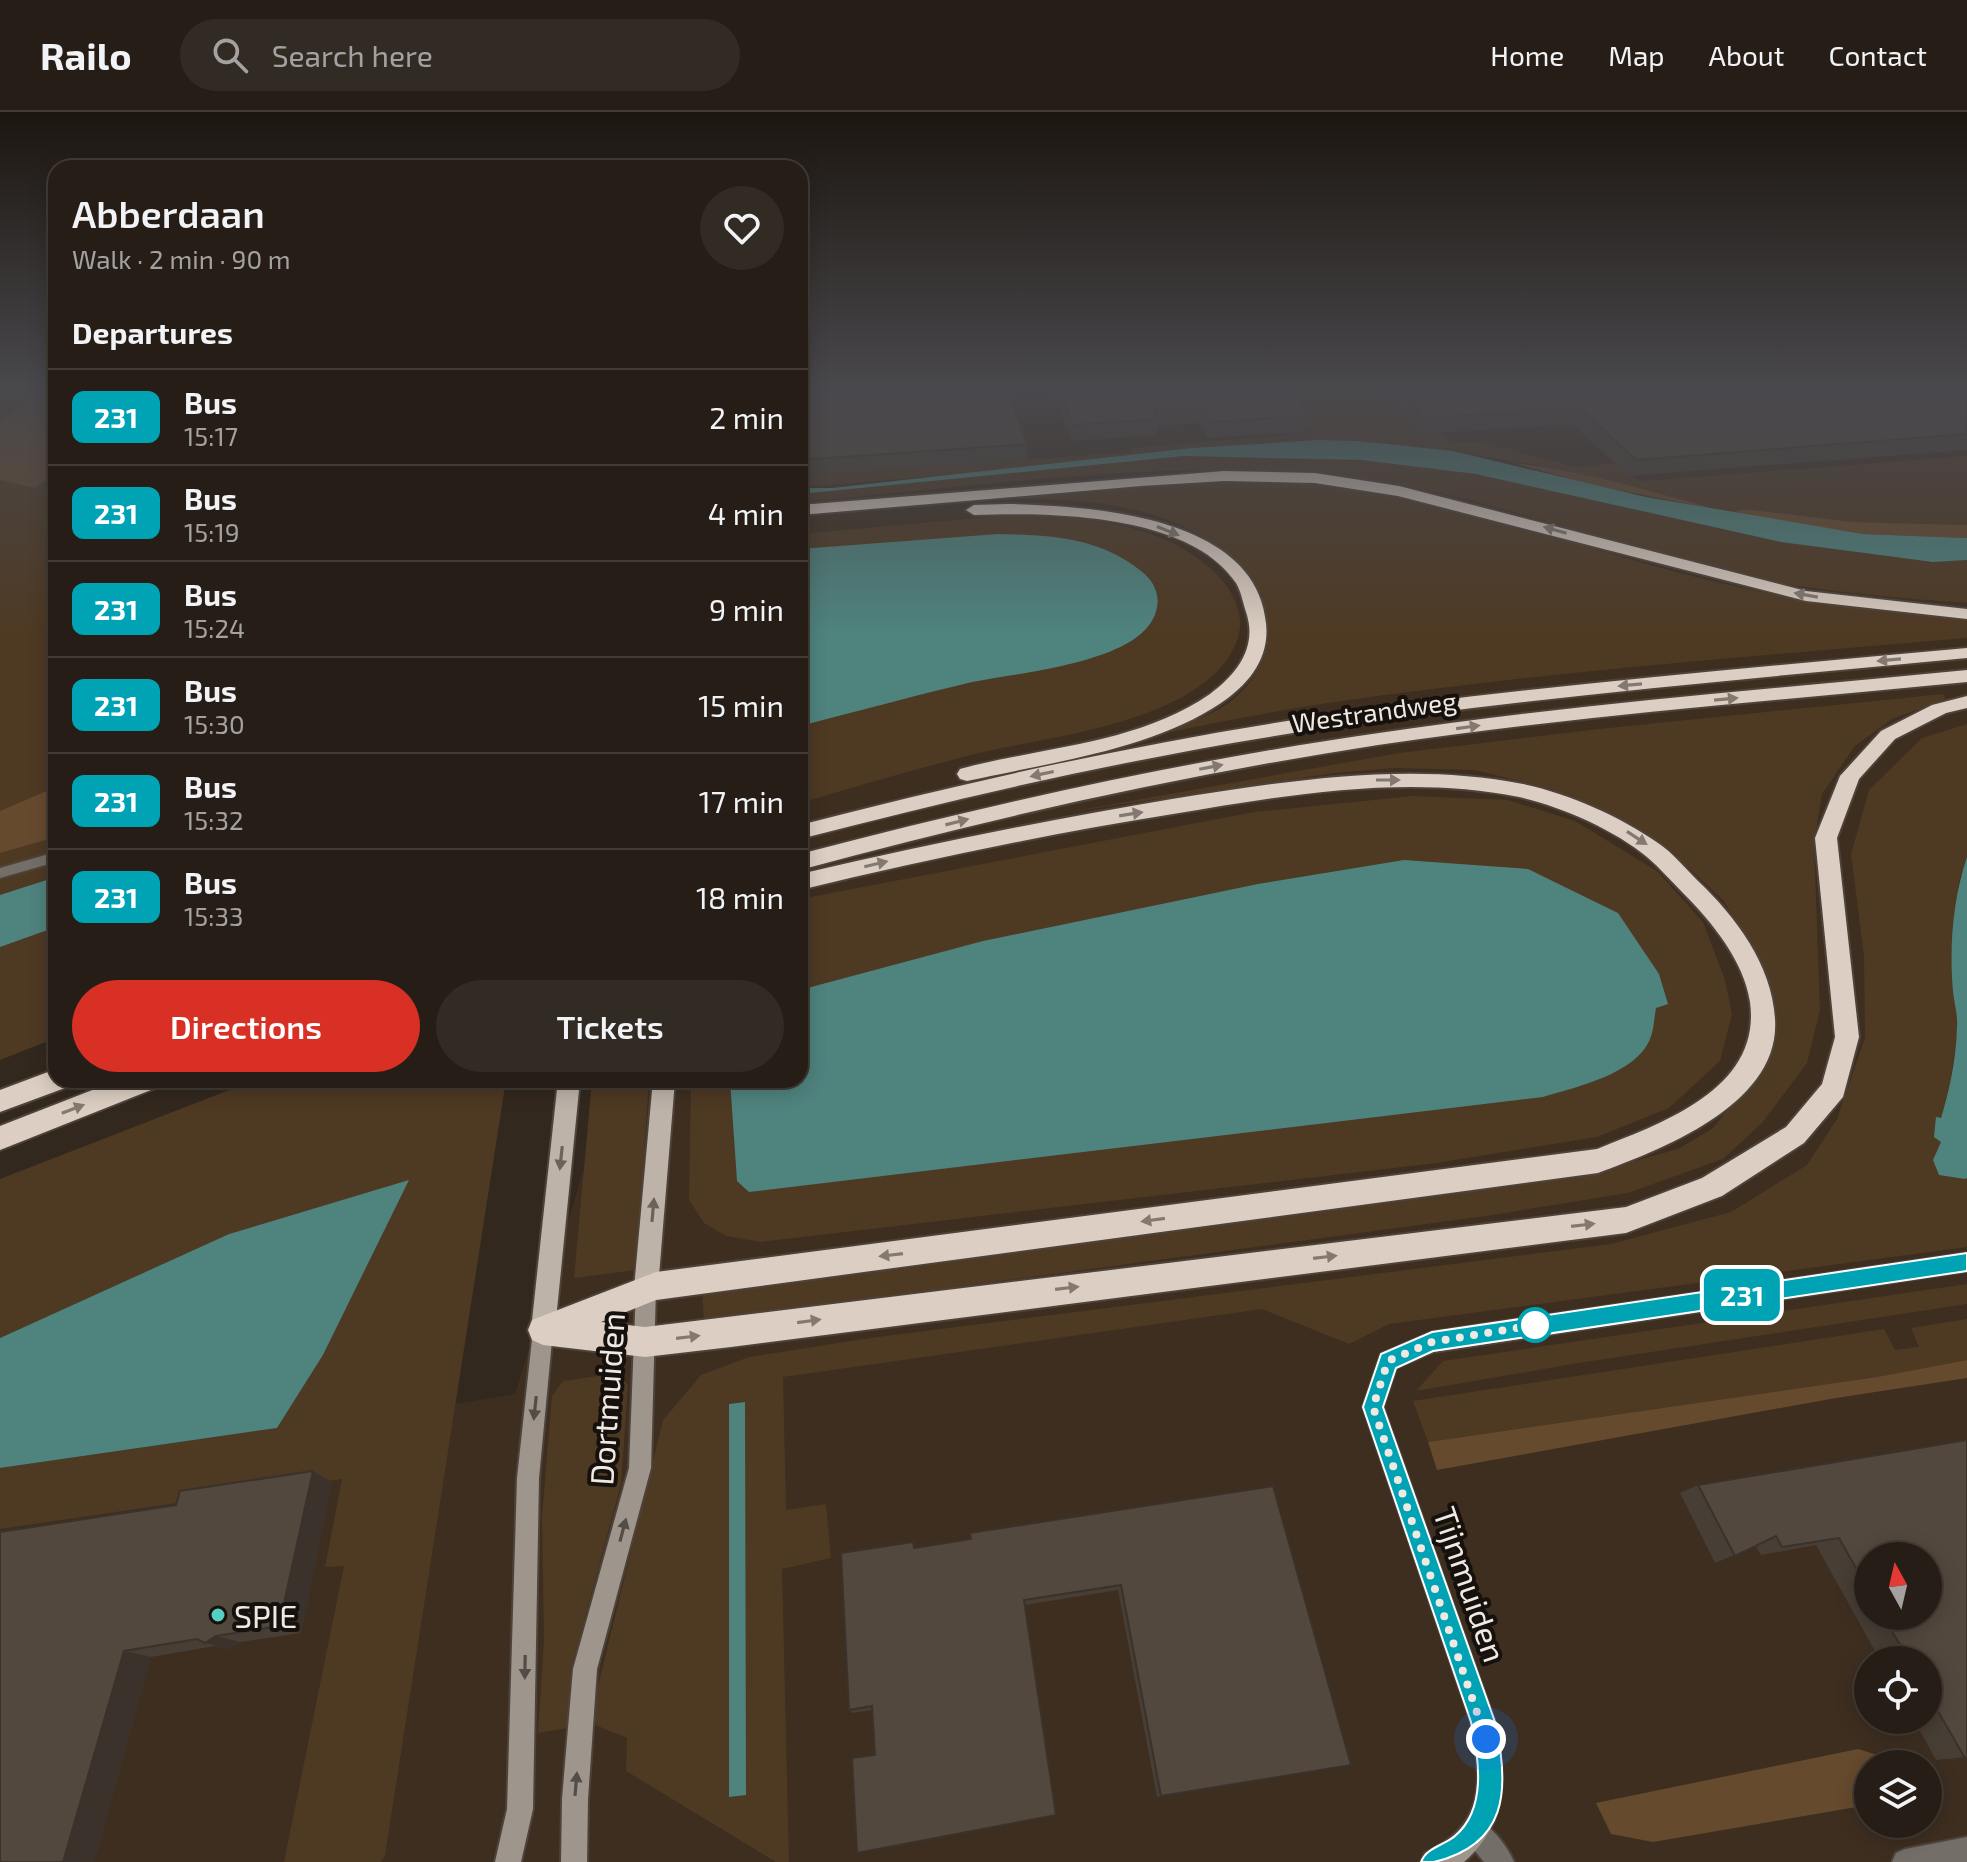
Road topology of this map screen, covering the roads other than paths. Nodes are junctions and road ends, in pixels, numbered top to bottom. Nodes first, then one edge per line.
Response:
1 (808, 509) edge
2 (808, 522) edge
3 (1967, 614) edge
4 (1967, 653) edge
5 (1967, 676) edge
6 (1967, 702) edge
7 (808, 823) edge
8 (808, 830) edge
9 (48, 859) edge
10 (808, 860) edge
11 (0, 873) edge
12 (808, 880) edge
13 (48, 1083) edge
14 (127, 1088) edge
15 (568, 1088) edge
16 (663, 1088) edge
17 (0, 1101) edge
18 (0, 1138) edge
19 (1967, 1262) edge
20 (646, 1288) junction
21 (543, 1330) junction
22 (645, 1342) junction
23 (1476, 1832) junction
24 (1967, 1850) edge
25 (508, 1862) edge
26 (574, 1862) edge
27 (1434, 1862) edge
28 (1501, 1862) edge
29 (1905, 1862) edge

3 -> 1 highway
2 -> 7 highway
4 -> 8 highway, Westrandweg
10 -> 5 highway, Westrandweg
22 -> 6 highway
9 - 11 street
12 -> 20 highway
13 - 17 highway
18 -> 14 highway
15 -> 21 main road
20 -> 16 main road, Dortmuiden
19 - 23 main road, Tijnmuiden
20 - 21 highway
20 - 22 main road, Dortmuiden
21 - 22 highway
21 -> 25 main road
26 -> 22 main road, Dortmuiden
23 - 27 main road
23 - 28 street
24 - 29 street

